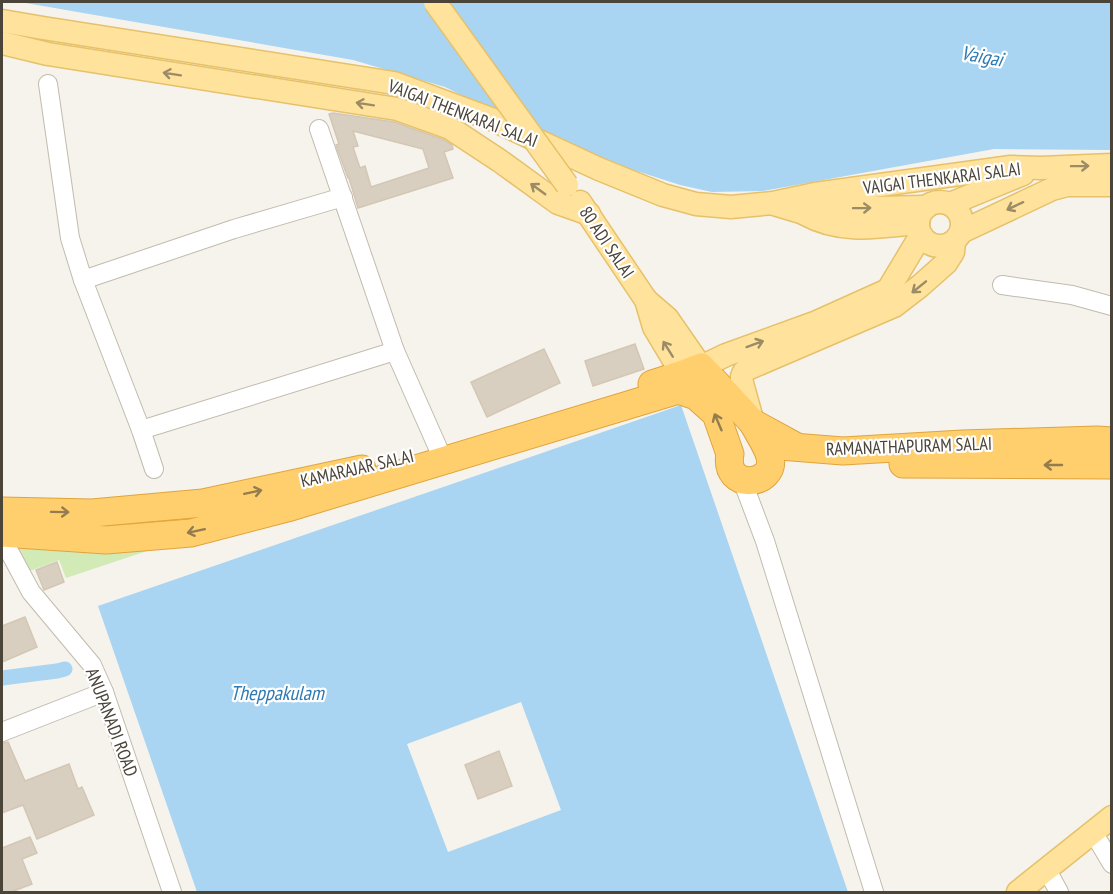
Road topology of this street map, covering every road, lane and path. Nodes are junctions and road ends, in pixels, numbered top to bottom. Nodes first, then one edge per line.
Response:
1 (435, 2) edge
2 (2, 21) edge
3 (2, 43) edge
4 (48, 84) dead end
5 (319, 129) dead end
6 (1112, 165) edge
7 (1041, 168) junction
8 (1112, 185) edge
9 (343, 197) junction
10 (773, 203) junction
11 (950, 204) junction
12 (590, 214) junction
13 (922, 222) junction
14 (958, 237) junction
15 (83, 280) junction
16 (1002, 285) dead end
17 (1112, 306) edge
18 (395, 351) junction
19 (693, 379) junction
20 (141, 430) junction
21 (1112, 441) edge
22 (763, 444) junction
23 (440, 455) junction
24 (1112, 465) edge
25 (154, 469) dead end
26 (742, 480) junction
27 (2, 511) edge
28 (2, 533) edge
29 (2, 538) edge
30 (104, 692) junction
31 (2, 732) edge
32 (1112, 817) edge
33 (1092, 832) junction
34 (1112, 864) edge
35 (1047, 870) junction
36 (172, 892) edge
37 (874, 892) edge
38 (1018, 892) edge
39 (1059, 892) edge

1 - 12 main road, 80 ADI SALAI, bridge
2 - 10 main road, VAIGAI THENKARAI SALAI
12 -> 3 main road, VAIGAI THENKARAI SALAI
4 - 15 street
5 - 9 street
7 -> 6 main road, VAIGAI THENKARAI SALAI
7 - 10 main road, VAIGAI THENKARAI SALAI
7 - 11 main road, VAIGAI THENKARAI SALAI
8 -> 14 main road, VAIGAI THENKARAI SALAI
9 - 15 street
9 - 18 street
10 - 13 main road, VAIGAI THENKARAI SALAI
11 - 13 main road
11 - 14 main road
12 - 19 main road, 80 ADI SALAI
13 - 14 main road
19 -> 13 main road
14 -> 22 main road
15 - 20 street
16 - 17 street
18 - 20 street
18 - 23 street
19 - 22 highway
19 - 23 highway, KAMARAJAR SALAI
26 -> 19 highway
20 - 25 street
21 - 22 highway, RAMANATHAPURAM SALAI
24 -> 22 highway, RAMANATHAPURAM SALAI
22 - 26 highway
27 -> 23 highway, KAMARAJAR SALAI
23 -> 28 highway, KAMARAJAR SALAI
26 - 37 street
29 - 30 street, ANUPANADI ROAD
30 - 31 street
30 - 36 street, ANUPANADI ROAD
32 - 33 main road
33 - 34 street
33 - 35 main road
35 - 38 main road
35 - 39 street

